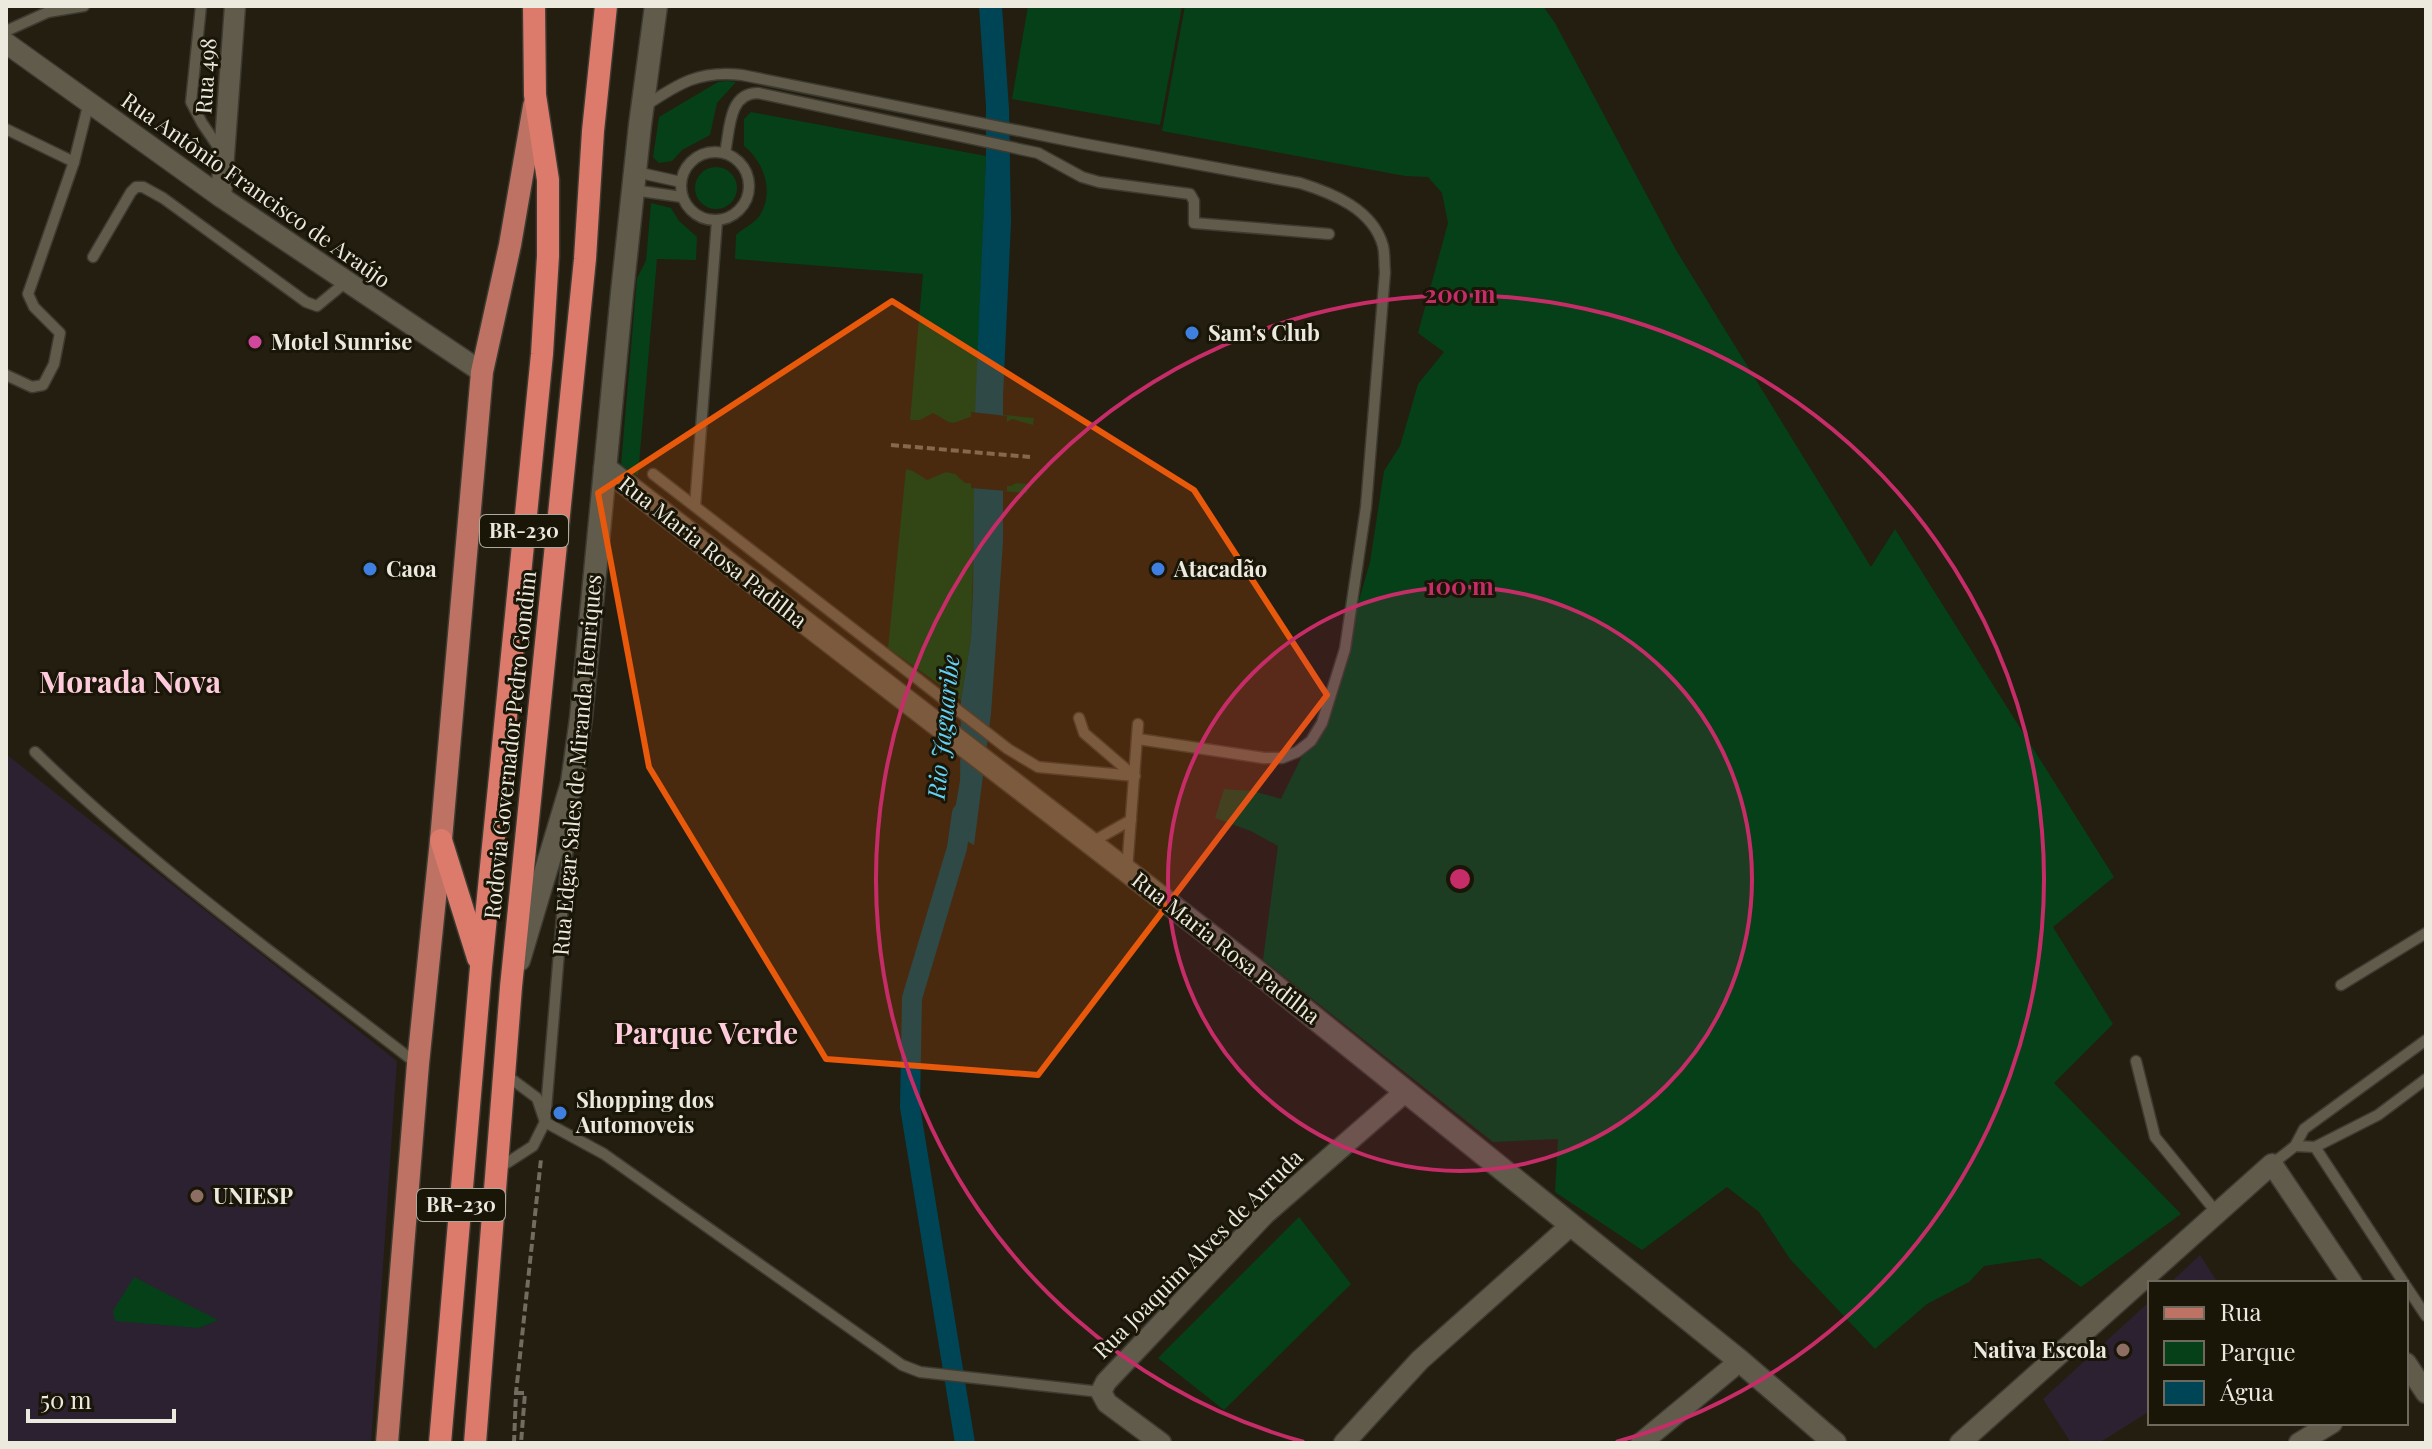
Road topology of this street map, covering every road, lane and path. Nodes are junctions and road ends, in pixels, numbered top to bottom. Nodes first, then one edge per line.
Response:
1 (84, 6) edge
2 (201, 6) edge
3 (235, 6) edge
4 (523, 6) edge
5 (534, 6) edge
6 (606, 6) edge
7 (656, 6) edge
8 (6, 31) edge
9 (536, 39) junction
10 (6, 43) edge
11 (535, 95) junction
12 (644, 97) junction
13 (89, 102) junction
14 (6, 129) edge
15 (725, 153) junction
16 (224, 156) junction
17 (74, 162) junction
18 (634, 181) junction
19 (681, 182) junction
20 (221, 197) junction
21 (682, 197) junction
22 (717, 221) junction
23 (1329, 234) dead end
24 (93, 257) dead end
25 (346, 282) junction
26 (482, 372) junction
27 (6, 375) edge
28 (891, 445) dead end
29 (1030, 457) dead end
30 (605, 468) junction
31 (653, 474) dead end
32 (695, 506) junction
33 (1079, 718) dead end
34 (1138, 724) dead end
35 (1138, 739) junction
36 (35, 752) dead end
37 (1135, 776) junction
38 (572, 783) junction
39 (1131, 820) junction
40 (441, 840) junction
41 (1092, 842) junction
42 (1127, 870) junction
43 (2426, 933) edge
44 (481, 967) junction
45 (2341, 985) dead end
46 (511, 987) junction
47 (2426, 1040) edge
48 (2136, 1061) dead end
49 (418, 1064) junction
50 (505, 1074) junction
51 (2426, 1079) edge
52 (1406, 1091) junction
53 (545, 1122) junction
54 (2295, 1146) junction
55 (2315, 1147) junction
56 (2272, 1164) junction
57 (497, 1170) junction
58 (2217, 1213) junction
59 (1570, 1226) junction
60 (2351, 1281) edge
61 (2403, 1281) edge
62 (2408, 1289) edge
63 (2426, 1316) edge
64 (1740, 1361) junction
65 (2408, 1372) edge
66 (1101, 1392) junction
67 (516, 1393) junction
68 (2426, 1393) edge
69 (2329, 1425) edge
70 (387, 1443) edge
71 (440, 1443) edge
72 (475, 1443) edge
73 (514, 1443) edge
74 (521, 1443) edge
75 (1161, 1443) edge
76 (1344, 1443) edge
77 (1641, 1443) edge
78 (1835, 1443) edge
79 (1960, 1443) edge
80 (2299, 1443) edge

1 - 8 lane
2 - 16 lane
3 - 16 street, Rua 498
4 - 9 street
5 - 9 highway, Rodovia Governador Pedro Gondim / BR-230
6 - 46 highway, Rodovia Governador Pedro Gondim / BR-230
7 - 12 main road, Rua Edgar Sales de Miranda Henriques
9 - 11 highway, Rodovia Governador Pedro Gondim / BR-230
10 - 13 street, Rua Antônio Francisco de Araújo
11 - 26 main road
11 - 44 highway, Rodovia Governador Pedro Gondim / BR-230
12 - 18 main road, Rua Edgar Sales de Miranda Henriques
12 - 35 lane
13 - 17 lane
13 - 20 street, Rua Antônio Francisco de Araújo
14 - 17 lane
15 - 19 lane
15 - 22 lane
15 - 23 lane
16 - 20 street, Rua 498
17 - 27 lane
18 - 19 lane
18 - 21 lane
18 - 30 main road, Rua Edgar Sales de Miranda Henriques
19 - 21 lane
20 - 25 street, Rua Antônio Francisco de Araújo
21 - 22 lane
22 - 32 lane
24 - 25 lane
25 - 26 street, Rua Antônio Francisco de Araújo
26 - 40 main road
28 - 29 path
30 - 38 main road, Rua Edgar Sales de Miranda Henriques
30 - 41 main road, Rua Maria Rosa Padilha
31 - 32 lane
32 - 37 lane
33 - 37 lane
34 - 35 lane
35 - 37 lane
36 - 49 lane
37 - 39 lane
38 - 46 main road
38 - 53 lane, Rua Edgar Sales de Miranda Henriques
39 - 41 lane
39 - 42 lane
40 - 44 highway
40 - 49 main road
41 - 42 main road, Rua Maria Rosa Padilha
42 - 52 main road, Rua Maria Rosa Padilha
43 - 45 lane
44 - 71 highway, Rodovia Governador Pedro Gondim / BR-230
46 - 50 highway, Rodovia Governador Pedro Gondim / BR-230
47 - 54 lane
48 - 58 lane
49 - 70 main road
50 - 53 lane
50 - 57 highway, Rodovia Governador Pedro Gondim / BR-230
51 - 55 lane
52 - 59 main road, Rua Maria Rosa Padilha
52 - 66 street, Rua Joaquim Alves de Arruda
53 - 57 lane
53 - 66 lane
53 - 67 path
54 - 55 lane
54 - 56 lane
55 - 61 lane
56 - 58 street
56 - 60 street
57 - 72 highway, Rodovia Governador Pedro Gondim / BR-230
58 - 79 street
59 - 64 main road, Rua Maria Rosa Padilha
59 - 76 street
62 - 63 lane
64 - 77 street
64 - 78 main road, Rua Maria Rosa Padilha
65 - 68 street
66 - 75 street
67 - 73 path
67 - 74 path
69 - 80 street

